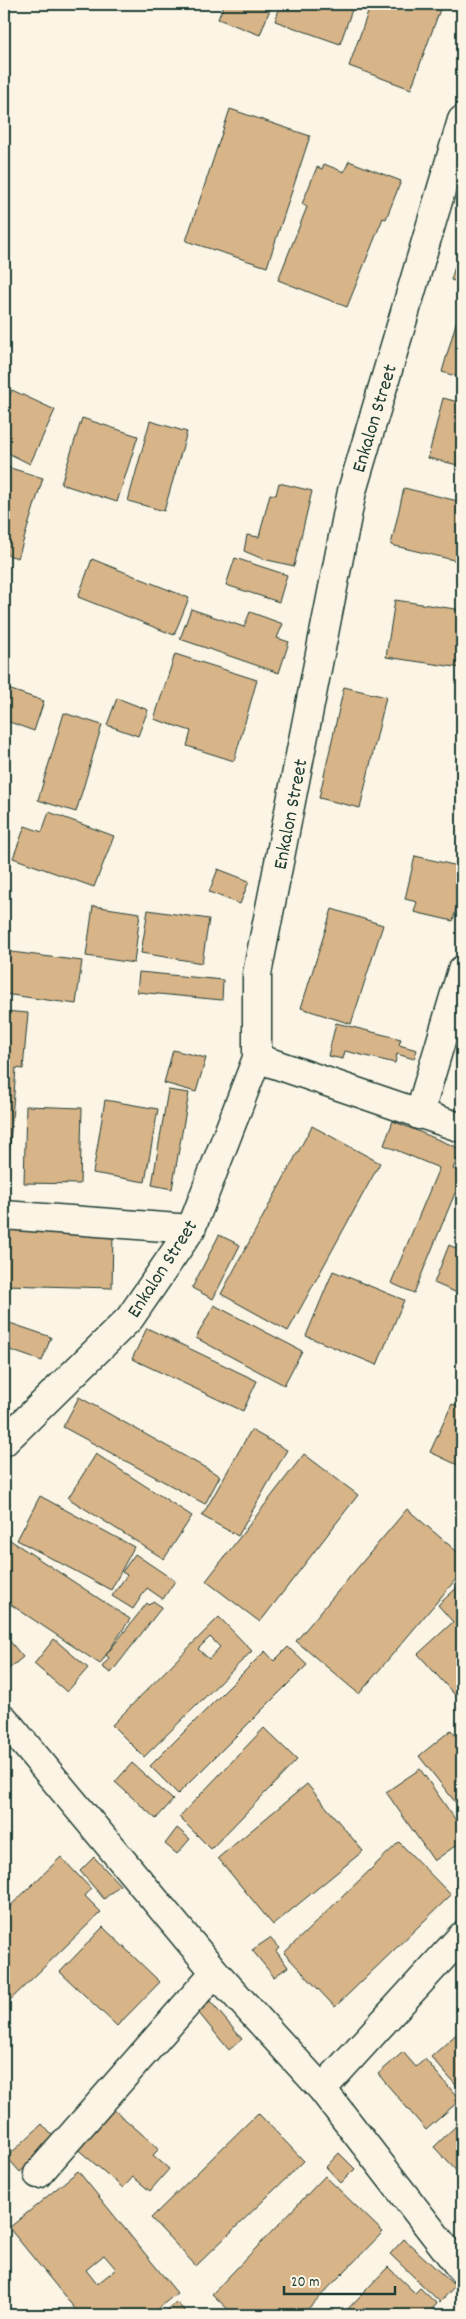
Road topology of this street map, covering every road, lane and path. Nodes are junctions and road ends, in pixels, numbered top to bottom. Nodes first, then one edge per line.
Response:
1 (462, 120) edge
2 (462, 970) edge
3 (257, 1058) junction
4 (419, 1115) junction
5 (462, 1128) edge
6 (4, 1215) edge
7 (191, 1229) junction
8 (4, 1442) edge
9 (4, 1719) edge
10 (462, 1936) edge
11 (215, 1972) junction
12 (322, 2089) junction
13 (38, 2174) dead end
14 (462, 2270) edge

1 - 3 street, Enkalon Street
2 - 4 street
3 - 4 street
3 - 7 street, Enkalon Street
4 - 5 street
6 - 7 street
7 - 8 street, Enkalon Street
9 - 11 street
10 - 12 street
11 - 12 street
11 - 13 street
12 - 14 street

